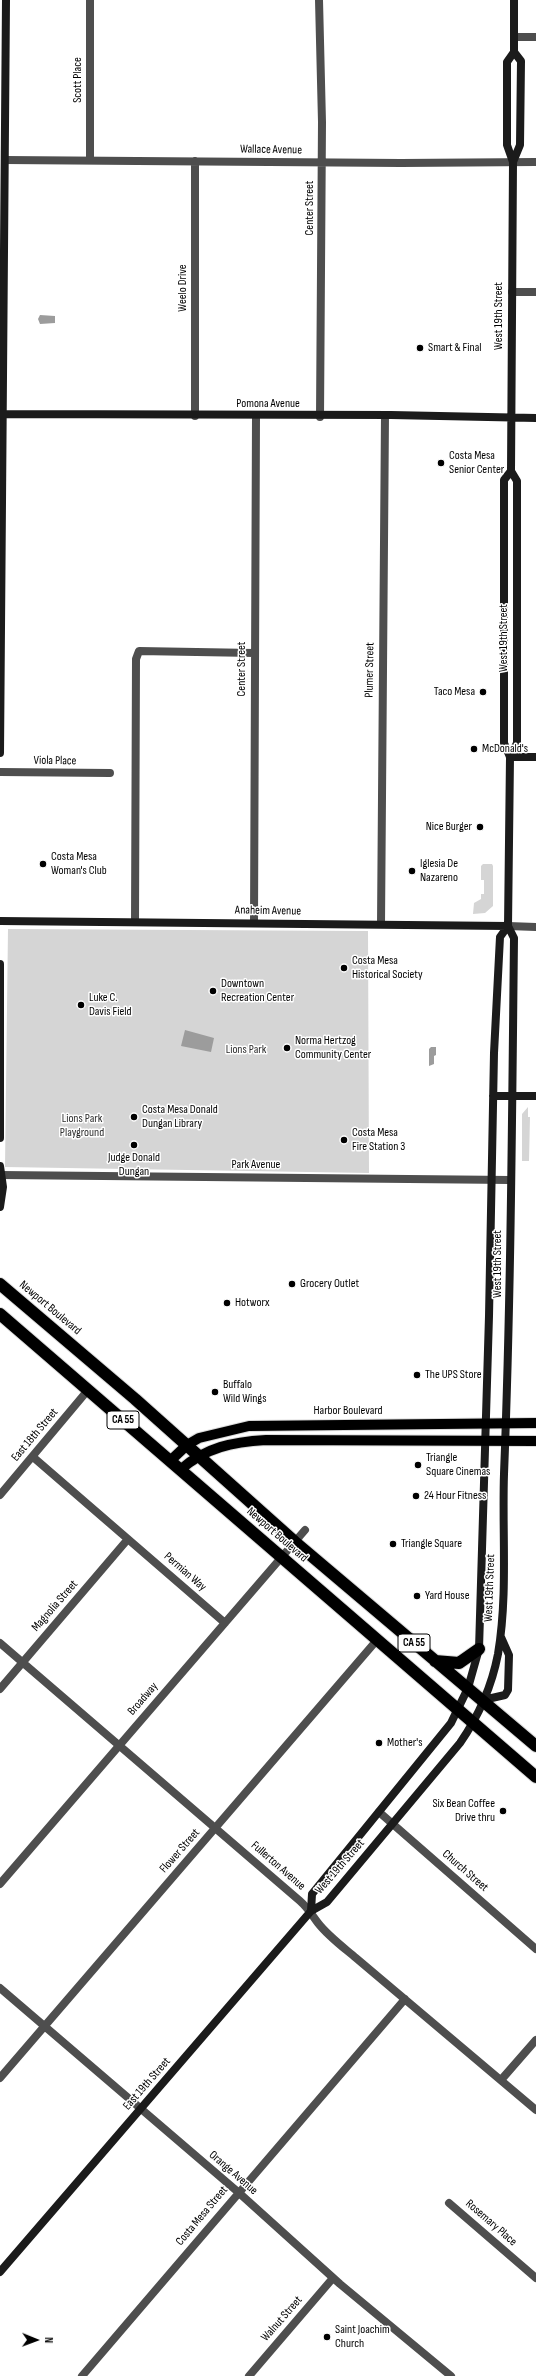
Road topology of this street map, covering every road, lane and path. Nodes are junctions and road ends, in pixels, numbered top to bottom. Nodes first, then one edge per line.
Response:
1 (6, 0) edge
2 (90, 0) edge
3 (319, 0) edge
4 (514, 0) edge
5 (514, 37) junction
6 (536, 37) edge
7 (514, 52) junction
8 (5, 160) junction
9 (90, 160) junction
10 (195, 161) junction
11 (513, 162) junction
12 (536, 162) edge
13 (322, 163) junction
14 (512, 292) junction
15 (536, 292) edge
16 (1, 414) edge
17 (385, 415) junction
18 (195, 416) junction
19 (256, 416) junction
20 (320, 416) junction
21 (511, 418) junction
22 (536, 418) edge
23 (510, 471) junction
24 (254, 653) junction
25 (0, 720) edge
26 (0, 753) edge
27 (510, 757) junction
28 (536, 757) edge
29 (0, 772) edge
30 (110, 773) dead end
31 (0, 921) edge
32 (136, 922) junction
33 (254, 923) junction
34 (381, 924) junction
35 (508, 926) junction
36 (536, 927) edge
37 (0, 964) edge
38 (1, 1028) edge
39 (493, 1096) junction
40 (512, 1096) junction
41 (536, 1096) edge
42 (0, 1138) edge
43 (1, 1170) edge
44 (491, 1179) junction
45 (510, 1180) junction
46 (0, 1207) edge
47 (0, 1284) edge
48 (0, 1314) edge
49 (88, 1390) junction
50 (485, 1423) junction
51 (508, 1423) junction
52 (536, 1423) edge
53 (484, 1441) junction
54 (507, 1441) junction
55 (536, 1441) edge
56 (187, 1445) junction
57 (199, 1455) junction
58 (33, 1457) junction
59 (170, 1461) junction
60 (180, 1470) junction
61 (0, 1495) edge
62 (305, 1530) dead end
63 (128, 1539) junction
64 (295, 1542) junction
65 (282, 1557) junction
66 (225, 1623) junction
67 (500, 1637) junction
68 (377, 1640) junction
69 (0, 1643) edge
70 (479, 1648) junction
71 (435, 1661) junction
72 (23, 1662) junction
73 (468, 1688) junction
74 (0, 1689) edge
75 (483, 1700) junction
76 (458, 1710) junction
77 (472, 1724) junction
78 (118, 1746) junction
79 (536, 1746) edge
80 (536, 1777) edge
81 (379, 1812) junction
82 (392, 1823) junction
83 (215, 1828) junction
84 (0, 1884) edge
85 (311, 1911) junction
86 (536, 1948) edge
87 (0, 1988) edge
88 (405, 1999) junction
89 (45, 2026) junction
90 (536, 2040) edge
91 (0, 2078) edge
92 (502, 2080) junction
93 (141, 2109) junction
94 (536, 2110) edge
95 (238, 2192) junction
96 (449, 2203) dead end
97 (0, 2272) edge
98 (333, 2278) junction
99 (536, 2278) edge
100 (82, 2376) edge
101 (249, 2376) edge
102 (451, 2376) edge

1 - 8 street
2 - 9 street, Scott Place
3 - 13 street, Center Street
4 - 5 street, West 19th Street
5 - 6 street
5 - 7 street, West 19th Street
7 - 11 street, West 19th Street
7 - 11 street, West 19th Street
8 - 9 street, Wallace Avenue
8 - 16 street
9 - 10 street, Wallace Avenue
10 - 13 street, Wallace Avenue
10 - 18 street, Weelo Drive
11 - 12 street, Wallace Avenue
11 - 13 street, Wallace Avenue
11 - 14 street, West 19th Street
13 - 20 street, Center Street
14 - 15 street
14 - 21 street, West 19th Street
16 - 18 street, Pomona Avenue
16 - 25 street
17 - 20 street, Pomona Avenue
17 - 21 street, Pomona Avenue
17 - 34 street, Plumer Street
18 - 19 street, Pomona Avenue
19 - 20 street, Pomona Avenue
19 - 24 street, Center Street
21 - 22 street, Pomona Avenue
21 - 23 street, West 19th Street
23 - 27 street, West 19th Street
23 - 27 street, West 19th Street
24 - 32 street
24 - 33 street, Center Street
25 - 26 street
27 - 28 street
27 - 35 street, West 19th Street
29 - 30 street, Viola Place
31 - 32 street, Anaheim Avenue
32 - 33 street, Anaheim Avenue
33 - 34 street, Anaheim Avenue
34 - 35 street, Anaheim Avenue
35 - 36 street, Anaheim Avenue
35 - 39 street, West 19th Street
35 - 40 street, West 19th Street
37 - 38 street
38 - 42 street
39 - 40 street
39 - 44 street, West 19th Street
40 - 41 street
40 - 45 street, West 19th Street
43 - 44 street, Park Avenue
43 - 46 street
44 - 45 street, Park Avenue
44 - 50 street, West 19th Street
45 - 51 street, West 19th Street
47 - 56 highway, Newport Boulevard / CA 55
48 - 49 highway, Newport Boulevard / CA 55
49 - 58 street, East 18th Street
49 - 59 highway, Newport Boulevard / CA 55
50 - 51 main road, Harbor Boulevard
50 - 53 street, West 19th Street
50 - 56 main road, Harbor Boulevard
51 - 52 main road, Harbor Boulevard
51 - 54 street, West 19th Street
53 - 54 main road
53 - 57 main road
53 - 70 street, West 19th Street
54 - 55 main road
54 - 67 street, West 19th Street
56 - 57 highway, Newport Boulevard / CA 55
56 - 59 main road, Harbor Boulevard
57 - 60 main road
57 - 64 highway, Newport Boulevard / CA 55
58 - 61 street, East 18th Street
58 - 63 street, Permian Way
59 - 60 highway, Newport Boulevard / CA 55
60 - 65 highway, Newport Boulevard / CA 55
62 - 64 street, Broadway
63 - 66 street, Permian Way
63 - 72 street, Magnolia Street
64 - 65 street, Broadway
64 - 71 highway, Newport Boulevard / CA 55
65 - 66 street, Broadway
65 - 68 highway, Newport Boulevard / CA 55
66 - 78 street, Broadway
67 - 75 street, West 19th Street
67 - 75 street
68 - 76 highway, Newport Boulevard / CA 55
68 - 83 street, Flower Street
69 - 72 street, Fullerton Avenue
70 - 71 highway
70 - 73 street, West 19th Street
71 - 73 highway, Newport Boulevard / CA 55
72 - 74 street, Magnolia Street
72 - 78 street, Fullerton Avenue
73 - 75 highway, Newport Boulevard / CA 55
73 - 76 street, West 19th Street
75 - 77 street, West 19th Street
75 - 79 highway, Newport Boulevard / CA 55
76 - 77 highway, Newport Boulevard / CA 55
76 - 81 street, West 19th Street
77 - 80 highway, Newport Boulevard / CA 55
77 - 82 street, West 19th Street
78 - 83 street, Fullerton Avenue
78 - 84 street, Broadway
81 - 82 street, Church Street
81 - 85 street, West 19th Street
82 - 85 street, West 19th Street
82 - 86 street, Church Street
83 - 85 street, Fullerton Avenue
83 - 89 street, Flower Street
85 - 88 street, Fullerton Avenue
85 - 93 street, East 19th Street
87 - 89 street, Orange Avenue
88 - 92 street, Fullerton Avenue
88 - 95 street, Costa Mesa Street
89 - 91 street, Flower Street
89 - 93 street, Orange Avenue
90 - 92 street
92 - 94 street, Fullerton Avenue
93 - 95 street, Orange Avenue
93 - 97 street, East 19th Street
95 - 98 street, Orange Avenue
95 - 100 street, Costa Mesa Street
96 - 99 street, Rosemary Place
98 - 101 street, Walnut Street
98 - 102 street, Orange Avenue

